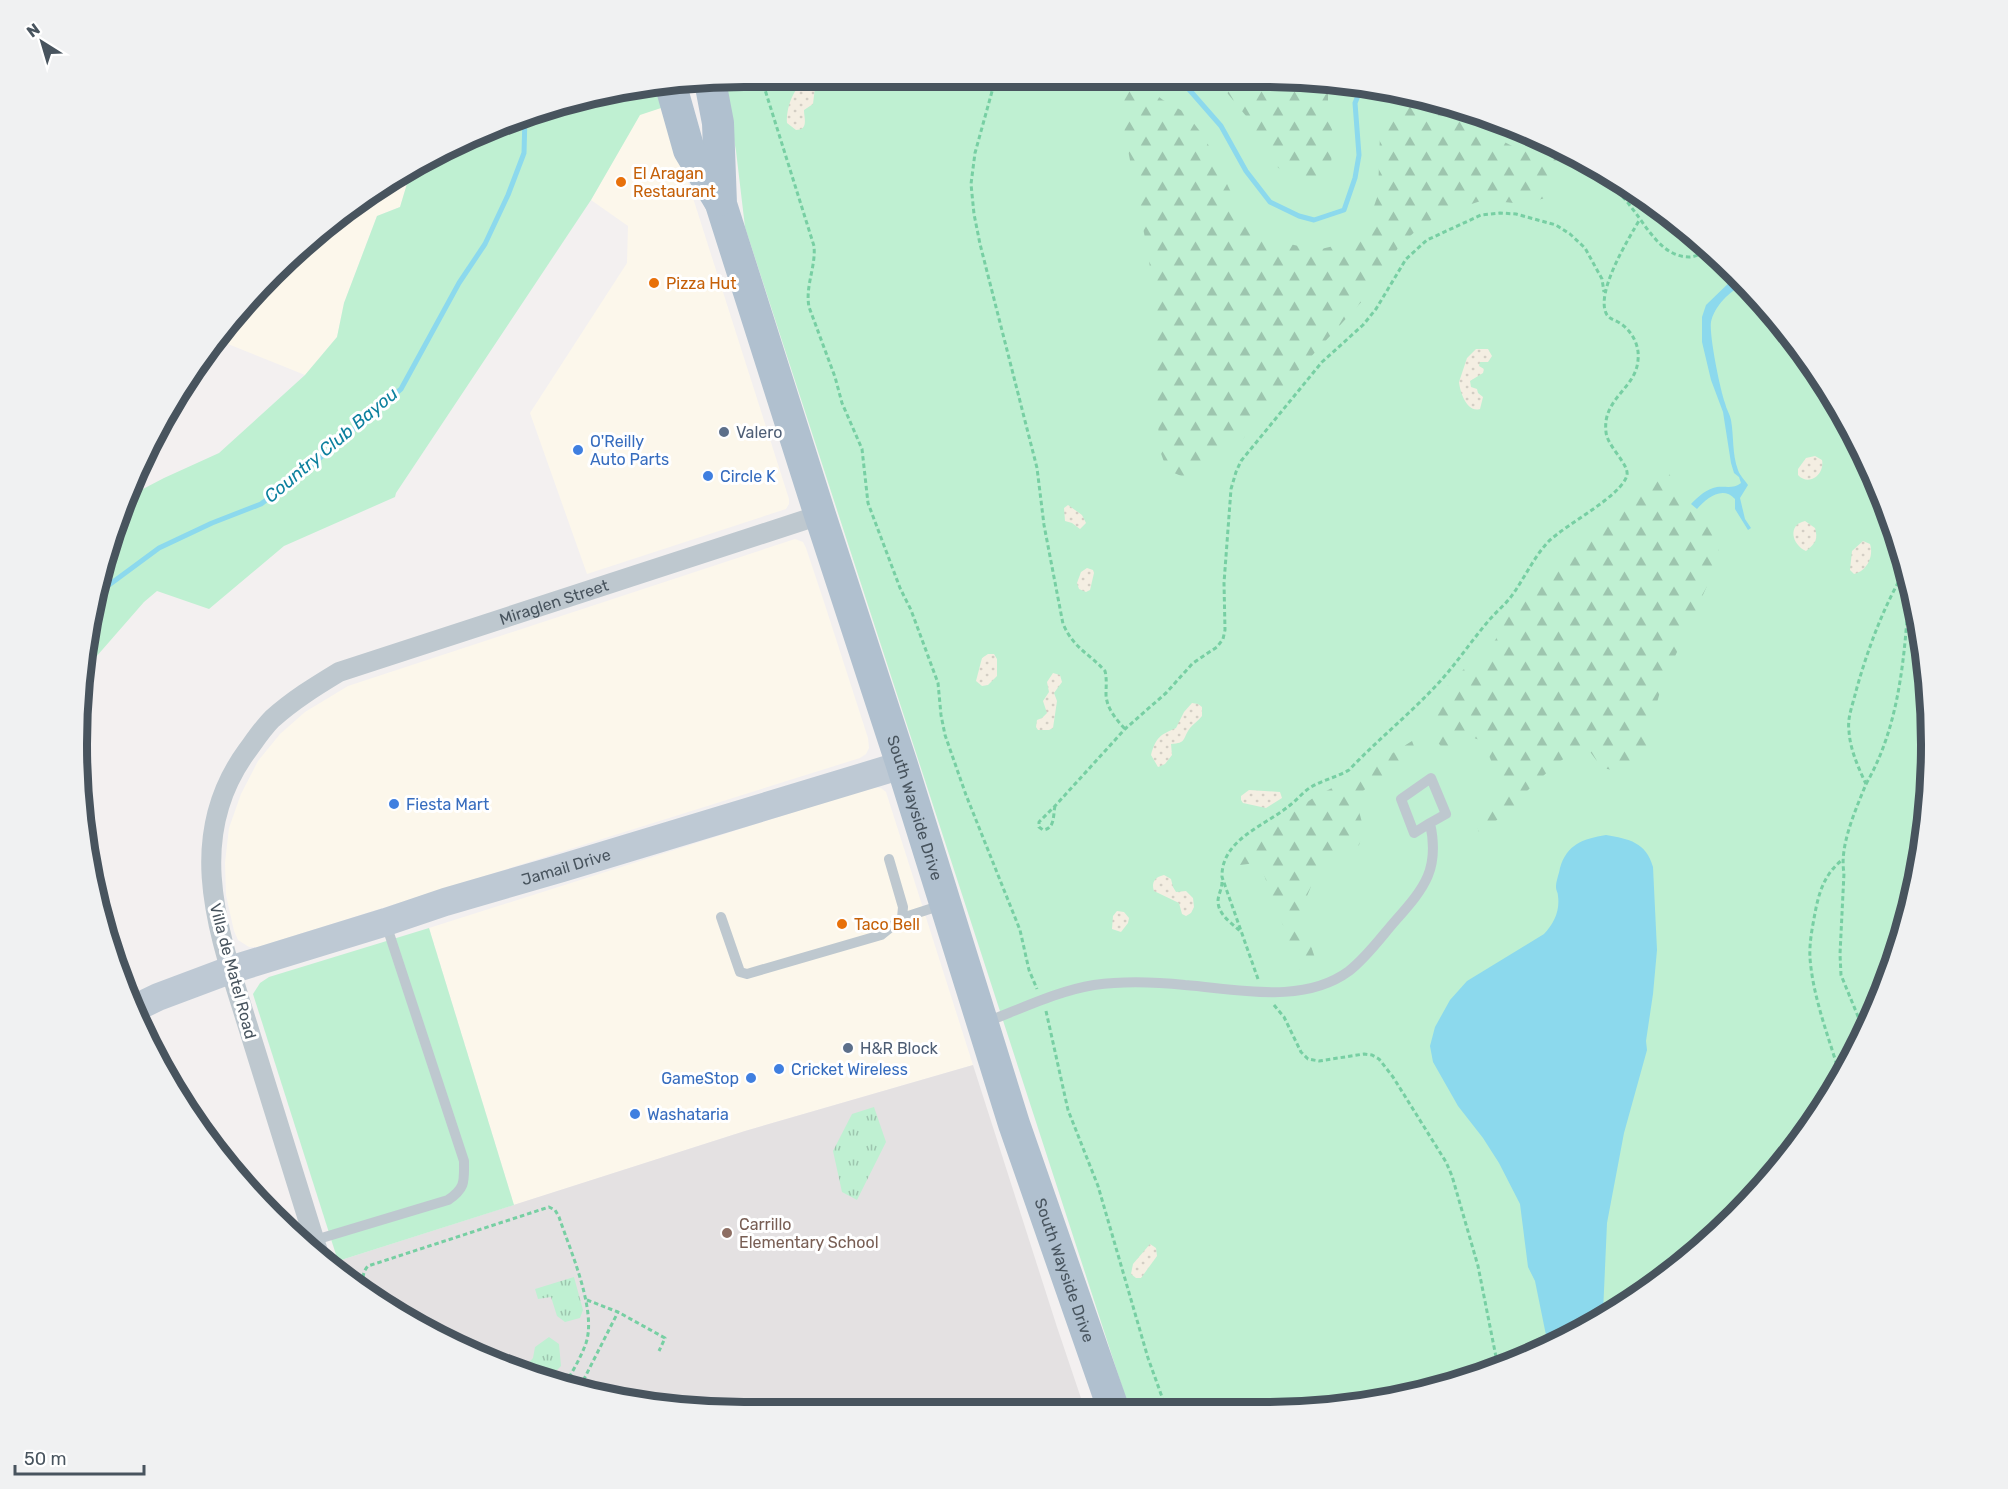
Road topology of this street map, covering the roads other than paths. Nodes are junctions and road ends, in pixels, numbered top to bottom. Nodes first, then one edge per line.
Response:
1 (711, 88) edge
2 (672, 91) edge
3 (721, 204) junction
4 (820, 515) junction
5 (294, 700) joint
6 (902, 765) junction
7 (1430, 823) junction
8 (889, 859) dead end
9 (945, 904) junction
10 (721, 916) dead end
11 (902, 918) junction
12 (386, 922) junction
13 (230, 970) junction
14 (141, 1005) edge
15 (982, 1023) junction
16 (315, 1242) edge
17 (321, 1247) edge
18 (1111, 1402) edge

1 - 3 main road, South Wayside Drive
2 - 3 main road, South Wayside Drive
3 - 4 main road, South Wayside Drive
4 - 5 street, Miraglen Street
4 - 6 main road, South Wayside Drive
5 - 13 street, Villa de Matel Road
6 - 9 main road, South Wayside Drive
6 - 12 street, Jamail Drive
7 - 7 lane
7 - 15 lane
8 - 11 lane
9 - 11 lane
9 - 15 main road, South Wayside Drive
10 - 11 lane
12 - 13 street, Jamail Drive
12 - 17 lane
13 - 14 street, Jamail Drive
13 - 16 street, Villa de Matel Road
15 - 18 main road, South Wayside Drive

